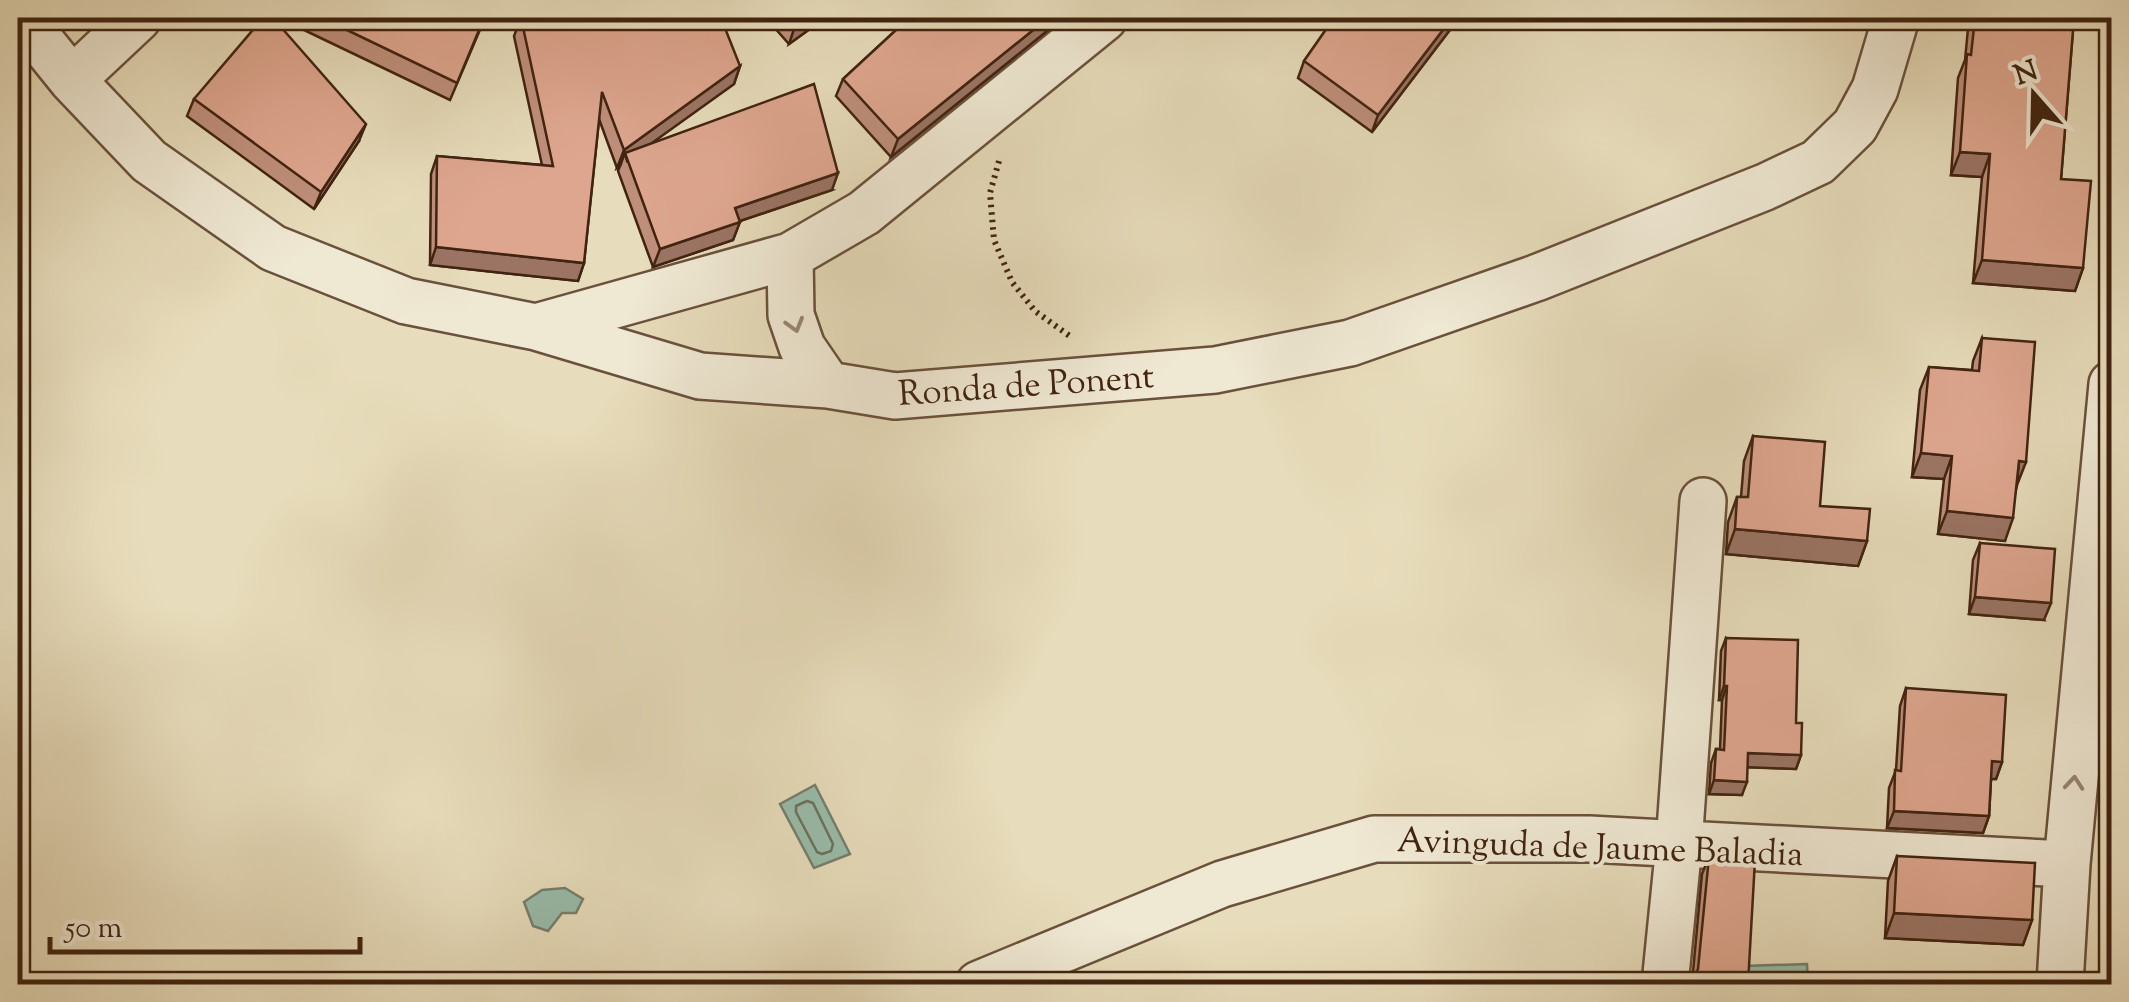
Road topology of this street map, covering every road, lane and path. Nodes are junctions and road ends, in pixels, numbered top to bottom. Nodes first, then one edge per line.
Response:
1 (22, 18) edge
2 (138, 18) edge
3 (1104, 18) edge
4 (1896, 18) edge
5 (72, 80) junction
6 (1000, 158) dead end
7 (790, 256) junction
8 (536, 327) junction
9 (1073, 338) dead end
10 (2112, 384) edge
11 (828, 385) junction
12 (1702, 501) dead end
13 (1679, 845) junction
14 (2067, 864) junction
15 (980, 984) edge
16 (1664, 984) edge
17 (2060, 984) edge

1 - 5 street, Ronda de Ponent
2 - 5 street
3 - 7 street
4 - 11 street, Ronda de Ponent
5 - 8 street, Ronda de Ponent
6 - 9 path
7 - 8 street
7 -> 11 street
8 - 11 street, Ronda de Ponent
14 -> 10 street
12 - 13 street
13 - 14 street, Avinguda de Jaume Baladia
13 - 15 street, Avinguda de Jaume Baladia
13 - 16 street
14 - 17 street

